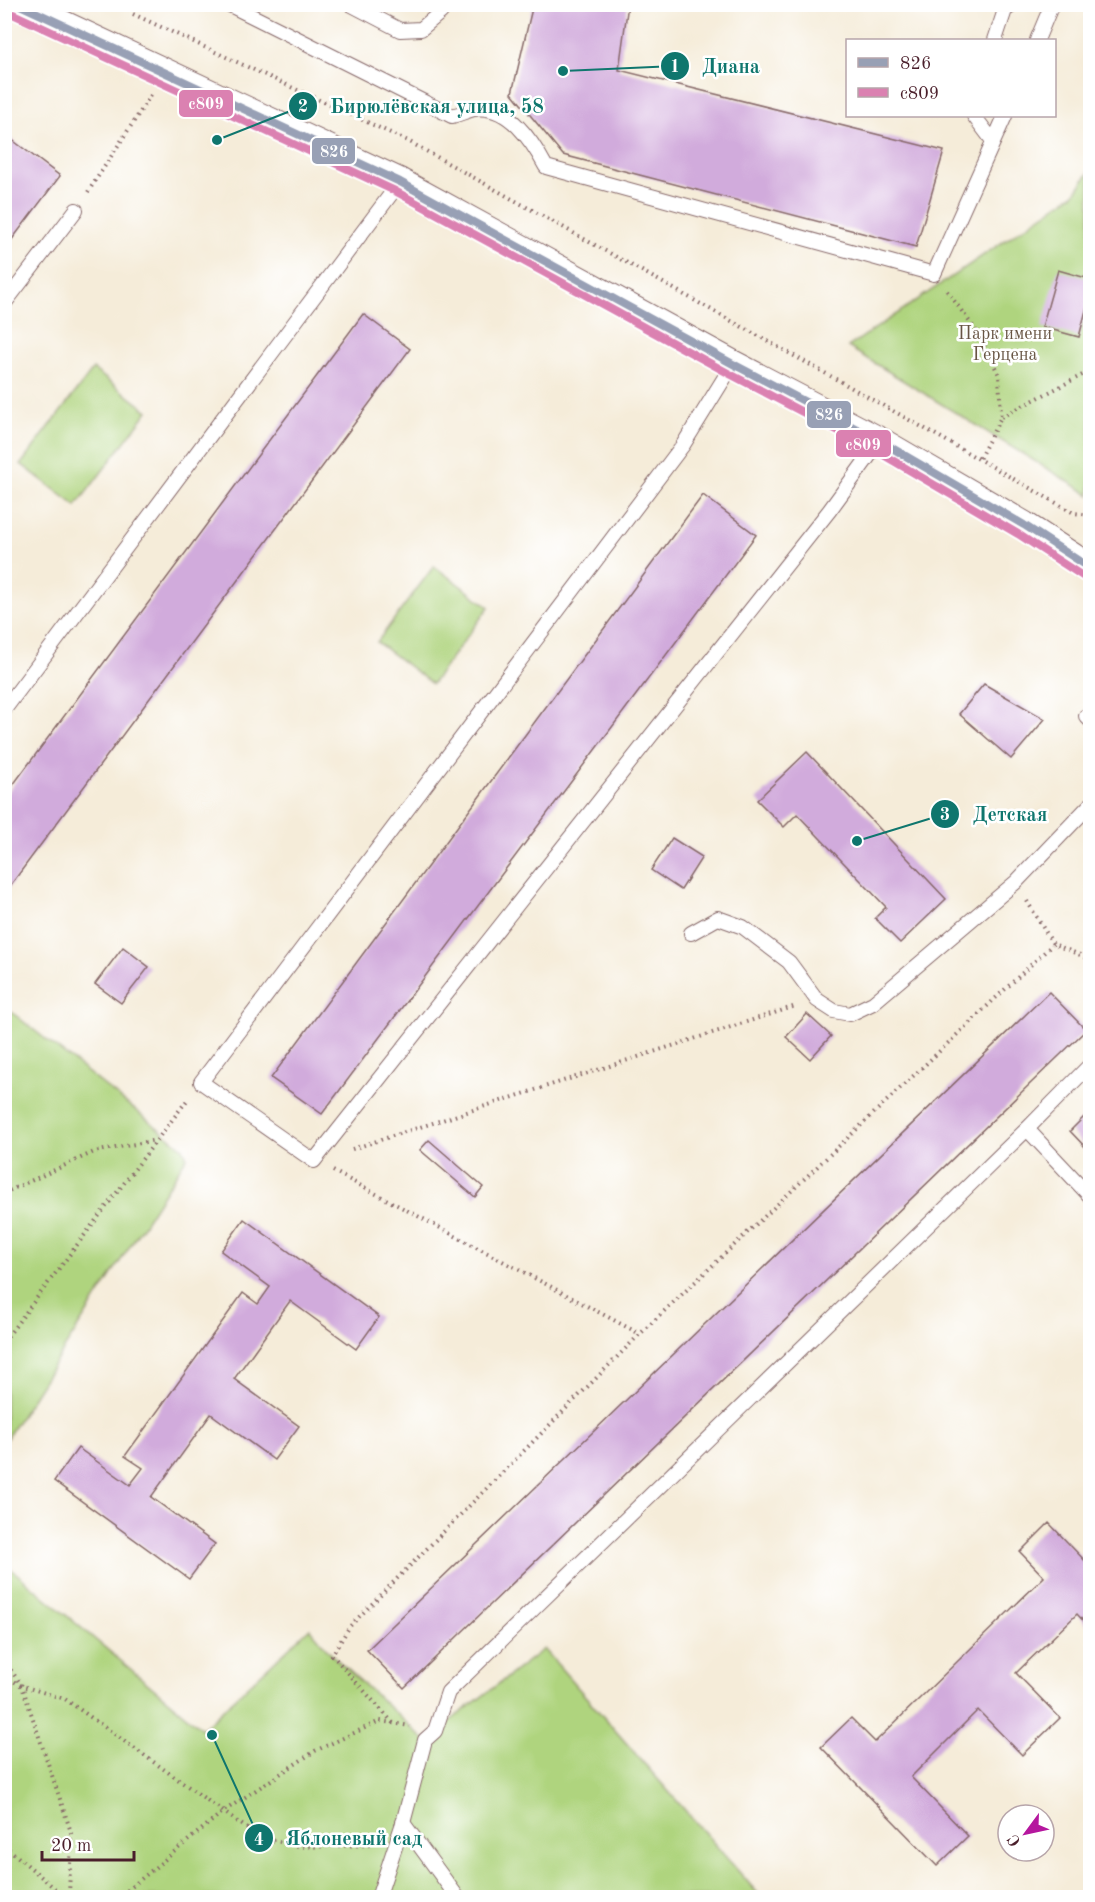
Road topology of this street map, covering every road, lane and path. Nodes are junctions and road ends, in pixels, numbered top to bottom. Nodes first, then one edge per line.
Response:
1 (17, 4) edge
2 (228, 4) edge
3 (350, 4) edge
4 (444, 4) edge
5 (1014, 4) edge
6 (1052, 4) edge
7 (133, 14) dead end
8 (188, 39) junction
9 (995, 39) edge
10 (1037, 39) edge
11 (166, 72) junction
12 (975, 117) edge
13 (1005, 117) edge
14 (993, 141) junction
15 (400, 182) junction
16 (76, 210) joint
17 (934, 274) junction
18 (4, 304) edge
19 (733, 363) junction
20 (1090, 371) edge
21 (1001, 417) junction
22 (880, 441) junction
23 (979, 459) junction
24 (1090, 515) edge
25 (1090, 568) edge
26 (4, 710) edge
27 (1090, 805) edge
28 (1016, 882) junction
29 (691, 933) dead end
30 (1053, 944) junction
31 (1090, 959) edge
32 (817, 1000) junction
33 (1090, 1065) edge
34 (201, 1082) junction
35 (1027, 1130) junction
36 (157, 1140) junction
37 (314, 1161) junction
38 (4, 1193) edge
39 (1090, 1196) edge
40 (639, 1334) junction
41 (4, 1341) edge
42 (4, 1660) edge
43 (4, 1676) edge
44 (22, 1686) junction
45 (393, 1724) junction
46 (435, 1731) junction
47 (224, 1811) junction
48 (403, 1823) junction
49 (396, 1844) junction
50 (4, 1845) edge
51 (68, 1898) edge
52 (118, 1898) edge
53 (378, 1898) edge
54 (458, 1898) edge

1 - 11 street
2 - 17 lane
3 - 4 lane
5 - 9 lane
6 - 10 lane
7 - 8 path
8 - 11 path
8 - 23 path
11 - 15 street
11 - 16 path
12 - 14 lane
13 - 14 lane
14 - 17 lane
15 - 19 street
15 - 26 lane
16 - 18 lane
17 - 21 path
19 - 22 street
19 - 34 lane
20 - 21 path
21 - 23 path
22 - 25 street
22 - 37 lane
23 - 24 path
27 - 28 lane
28 - 30 path
28 - 32 lane
29 - 32 lane
30 - 31 path
30 - 40 path
32 - 37 path
33 - 35 lane
34 - 36 path
34 - 37 lane
35 - 39 lane
35 - 46 lane
36 - 38 path
36 - 41 path
37 - 40 path
40 - 45 path
42 - 44 path
43 - 44 path
44 - 47 path
44 - 51 path
45 - 46 path
45 - 47 path
46 - 48 lane
47 - 49 path
47 - 52 path
48 - 49 lane
48 - 54 lane
49 - 53 lane
50 - 51 path

